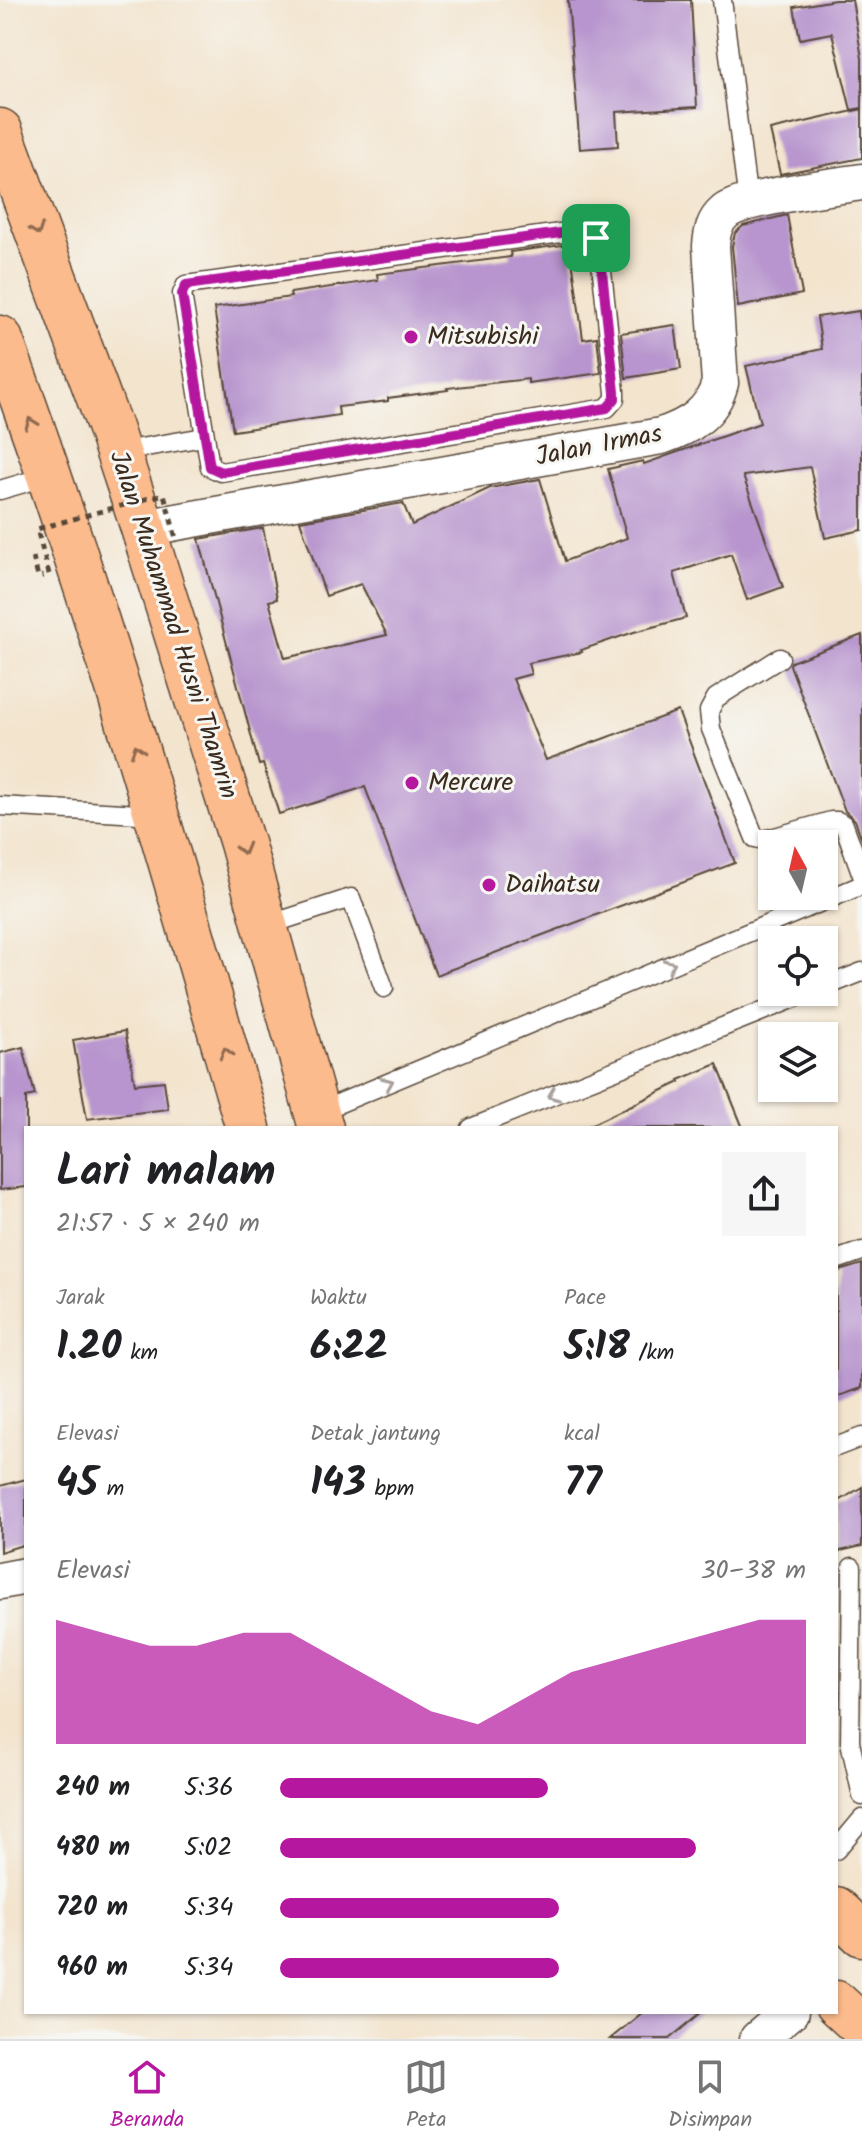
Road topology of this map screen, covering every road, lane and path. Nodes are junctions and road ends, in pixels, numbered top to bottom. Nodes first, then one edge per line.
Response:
1 (722, 0) edge
2 (0, 131) edge
3 (862, 182) edge
4 (748, 202) junction
5 (0, 338) edge
6 (204, 437) junction
7 (117, 452) junction
8 (51, 475) junction
9 (0, 490) edge
10 (160, 535) junction
11 (49, 574) dead end
12 (780, 658) dead end
13 (0, 806) edge
14 (158, 815) junction
15 (862, 875) edge
16 (862, 885) edge
17 (265, 926) junction
18 (862, 972) edge
19 (838, 981) edge
20 (384, 988) dead end
21 (775, 1006) edge
22 (318, 1120) edge
23 (247, 1126) edge
24 (476, 1126) edge
25 (862, 1251) edge
26 (838, 1259) edge
27 (862, 1437) edge
28 (838, 1446) edge
29 (852, 1567) dead end
30 (24, 1576) edge
31 (0, 1581) edge
32 (862, 1796) edge
33 (862, 1819) edge
34 (838, 1848) edge
35 (838, 1911) edge
36 (862, 1934) edge
37 (838, 2005) edge
38 (788, 2014) edge
39 (862, 2027) edge
40 (758, 2039) edge

1 - 4 lane
2 -> 7 main road, Jalan Muhammad Husni Thamrin
3 - 4 street, Jalan Irmas
4 - 10 street, Jalan Irmas
8 -> 5 main road
6 - 6 lane
6 - 7 lane
7 - 10 main road, Jalan Muhammad Husni Thamrin
8 - 9 lane
14 -> 8 main road
10 - 11 path, bridge
10 -> 17 main road, Jalan Muhammad Husni Thamrin
12 - 15 lane
13 - 14 lane
23 -> 14 main road
22 -> 16 lane
17 - 20 lane
17 - 22 main road, Jalan Muhammad Husni Thamrin
18 - 19 lane
21 -> 24 lane
25 - 26 lane
27 - 28 lane
29 - 32 lane
30 - 31 street
33 - 34 lane
35 - 36 main road
37 - 39 main road
38 - 40 street

